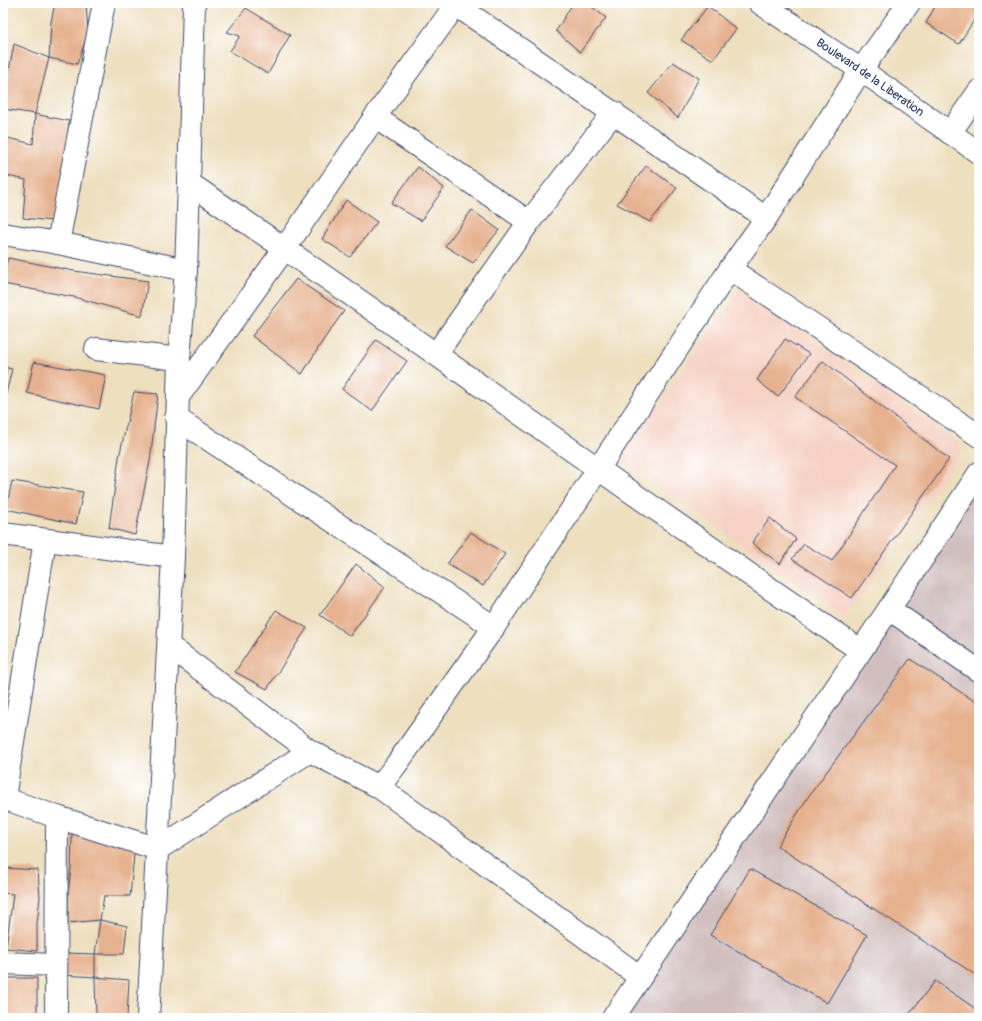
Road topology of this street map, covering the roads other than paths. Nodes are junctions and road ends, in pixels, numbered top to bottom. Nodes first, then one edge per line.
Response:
1 (104, 3) edge
2 (194, 3) edge
3 (909, 3) edge
4 (455, 4) edge
5 (773, 6) edge
6 (861, 70) junction
7 (979, 91) edge
8 (614, 112) junction
9 (375, 117) junction
10 (950, 133) junction
11 (979, 153) edge
12 (189, 183) junction
13 (766, 218) junction
14 (529, 222) junction
15 (3, 234) edge
16 (58, 243) junction
17 (285, 248) junction
18 (730, 269) junction
19 (186, 270) junction
20 (96, 349) dead end
21 (436, 354) junction
22 (178, 359) junction
23 (177, 407) junction
24 (979, 436) edge
25 (599, 468) junction
26 (979, 473) edge
27 (3, 534) edge
28 (45, 540) junction
29 (173, 557) junction
30 (889, 609) junction
31 (494, 627) junction
32 (169, 646) junction
33 (860, 650) junction
34 (979, 671) edge
35 (310, 751) junction
36 (378, 787) junction
37 (4, 798) edge
38 (57, 817) junction
39 (158, 849) junction
40 (3, 963) edge
41 (55, 965) junction
42 (640, 977) junction
43 (56, 1018) edge
44 (148, 1018) edge
45 (613, 1018) edge

1 - 16 street
2 - 12 street
3 - 6 street
4 - 8 street
4 - 9 street
5 - 6 street, Boulevard de la Liberation
6 - 10 street, Boulevard de la Liberation
6 - 13 street
7 - 10 street
8 - 13 street
8 - 14 street
9 - 14 street
9 - 17 street
10 - 11 street, Boulevard de la Liberation
12 - 17 street
12 - 19 street
13 - 18 street
14 - 21 street
15 - 16 street
16 - 19 street
17 - 21 street
17 - 23 street
18 - 24 street
18 - 25 street
19 - 22 street
20 - 22 street
21 - 25 street
22 - 23 street
23 - 29 street
23 - 31 street
25 - 31 street
25 - 33 street
26 - 30 street
27 - 28 street
28 - 29 street
28 - 37 street
29 - 32 street
30 - 33 street
30 - 34 street
31 - 36 street
32 - 35 street
32 - 39 street
33 - 42 street
35 - 36 street
35 - 39 street
36 - 42 street
37 - 38 street
38 - 39 street
38 - 41 street
39 - 44 street
40 - 41 street
41 - 43 street
42 - 45 street

